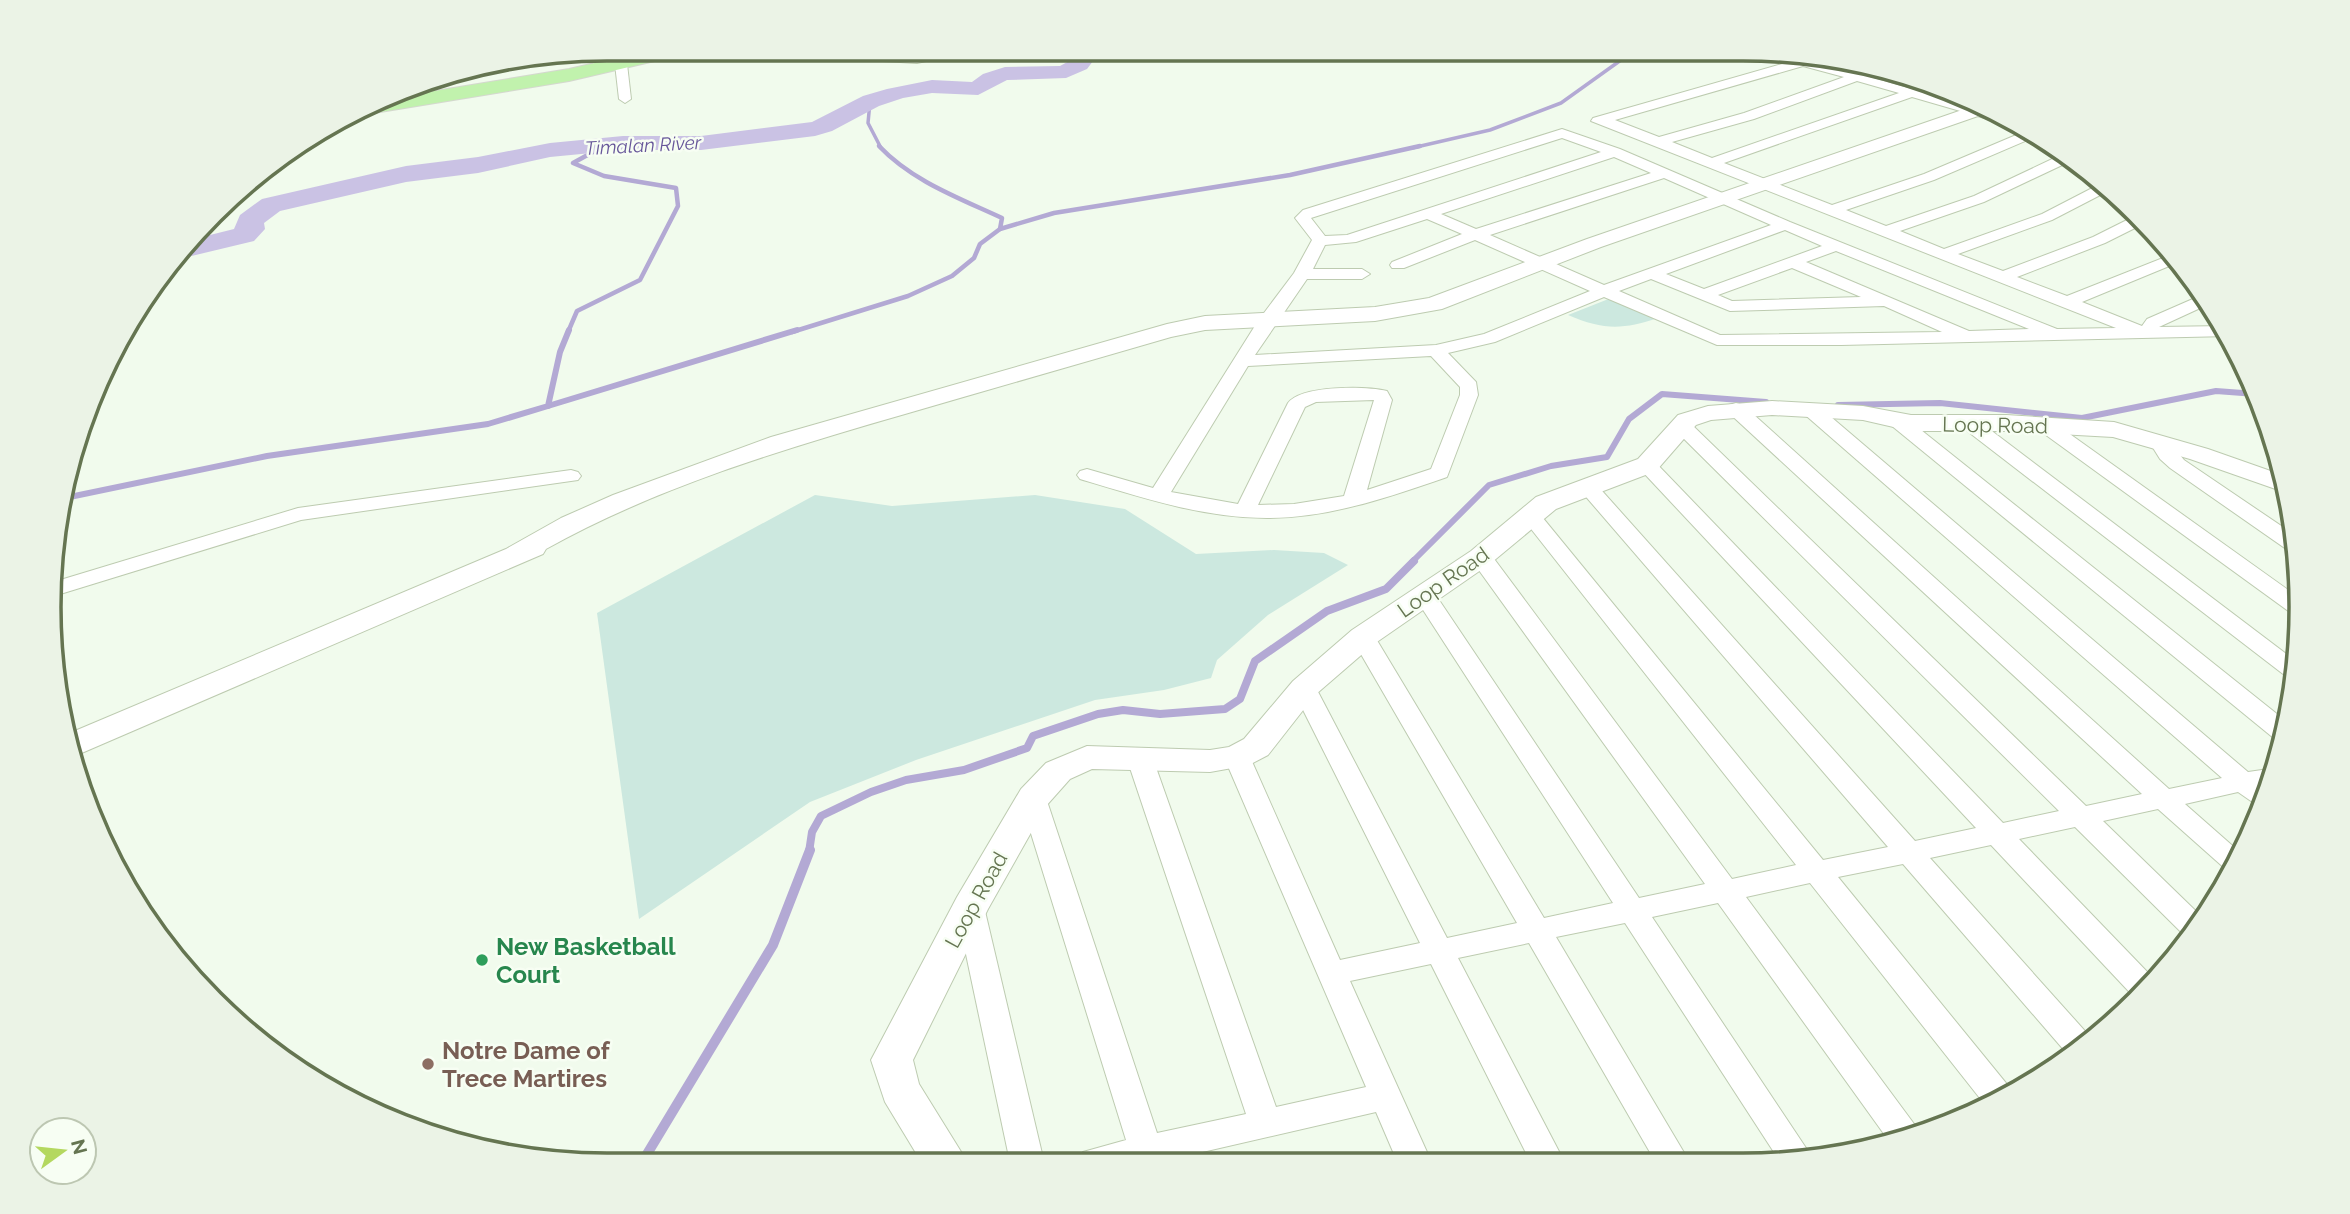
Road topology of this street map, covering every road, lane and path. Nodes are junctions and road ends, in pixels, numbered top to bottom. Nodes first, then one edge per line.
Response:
1 (633, 61) edge
2 (621, 64) junction
3 (1796, 64) edge
4 (1818, 67) edge
5 (1854, 78) junction
6 (1909, 94) junction
7 (625, 99) dead end
8 (1944, 100) edge
9 (399, 103) edge
10 (1960, 107) edge
11 (1590, 123) junction
12 (1555, 134) junction
13 (2022, 137) edge
14 (1658, 142) junction
15 (1615, 152) junction
16 (2058, 162) edge
17 (1711, 163) junction
18 (1665, 173) junction
19 (1768, 185) junction
20 (2096, 191) edge
21 (1722, 199) junction
22 (1832, 210) junction
23 (1426, 213) junction
24 (2132, 224) edge
25 (1785, 225) junction
26 (1886, 231) junction
27 (1474, 235) junction
28 (1320, 240) junction
29 (1838, 245) junction
30 (1944, 254) junction
31 (2166, 262) edge
32 (1794, 263) junction
33 (1544, 264) junction
34 (1398, 265) dead end
35 (1651, 273) junction
36 (1302, 274) junction
37 (1362, 274) dead end
38 (2003, 277) junction
39 (1603, 291) junction
40 (1703, 295) junction
41 (1886, 302) junction
42 (2068, 302) junction
43 (2196, 303) edge
44 (1267, 321) junction
45 (2214, 331) edge
46 (2145, 333) junction
47 (2055, 334) junction
48 (1968, 337) junction
49 (1436, 350) junction
50 (1242, 362) junction
51 (1736, 409) junction
52 (1810, 409) junction
53 (1899, 422) junction
54 (1969, 423) junction
55 (1682, 426) junction
56 (2046, 426) junction
57 (2160, 443) junction
58 (1647, 465) junction
59 (1087, 475) dead end
60 (571, 476) dead end
61 (2273, 481) edge
62 (1588, 487) junction
63 (1158, 496) junction
64 (1353, 501) junction
65 (1245, 511) junction
66 (1531, 516) junction
67 (2284, 537) edge
68 (1481, 556) junction
69 (62, 587) edge
70 (1426, 596) junction
71 (2289, 601) edge
72 (1363, 637) junction
73 (2286, 665) edge
74 (1304, 688) junction
75 (2275, 726) edge
76 (79, 743) edge
77 (1237, 757) junction
78 (1140, 759) junction
79 (2261, 778) edge
80 (2243, 782) junction
81 (2256, 793) edge
82 (1033, 798) junction
83 (2163, 799) junction
84 (2080, 816) junction
85 (1999, 833) junction
86 (1910, 852) junction
87 (2227, 857) edge
88 (1819, 871) junction
89 (1725, 890) junction
90 (970, 907) junction
91 (1632, 910) junction
92 (2189, 922) edge
93 (1537, 930) junction
94 (1439, 950) junction
95 (1332, 972) junction
96 (2139, 982) edge
97 (2075, 1040) edge
98 (1994, 1091) edge
99 (1386, 1096) junction
100 (1265, 1123) junction
101 (1900, 1129) edge
102 (1146, 1151) junction
103 (1791, 1151) edge
104 (940, 1153) edge
105 (1025, 1153) edge
106 (1137, 1153) edge
107 (1411, 1153) edge
108 (1543, 1153) edge
109 (1668, 1153) edge

1 - 2 main road
2 - 7 street
2 - 9 main road
3 - 11 street
4 - 5 street
5 - 6 street
5 - 14 street
6 - 8 street
6 - 17 street
10 - 19 street
11 - 12 street
11 - 14 street
12 - 15 street
12 - 28 street
13 - 22 street
14 - 17 street
15 - 18 street
15 - 23 street
16 - 26 street
17 - 19 street
18 - 21 street
18 - 27 street
19 - 21 street
19 - 22 street
20 - 30 street
21 - 25 street
21 - 33 street
22 - 26 street
23 - 27 street
23 - 28 street
24 - 38 street
25 - 29 street
25 - 35 street
26 - 30 street
27 - 33 street
27 - 34 street
28 - 36 street
29 - 32 street
29 - 47 street
30 - 38 street
31 - 42 street
32 - 40 street
32 - 41 street
33 - 39 street
33 - 44 street
35 - 39 street
35 - 40 street
36 - 37 street
36 - 44 street
38 - 42 street
39 - 48 street
39 - 49 street
40 - 41 street
41 - 48 street
42 - 46 street
43 - 46 street
44 - 50 street
44 - 76 street
45 - 46 street
46 - 47 street
47 - 48 street
49 - 50 street
49 - 64 street
50 - 63 street
51 - 52 street, Loop Road
51 - 55 street, Loop Road
51 - 83 street
52 - 53 street, Loop Road
52 - 80 street
53 - 54 street, Loop Road
53 - 75 street
54 - 56 street, Loop Road
54 - 73 street
55 - 58 street, Loop Road
55 - 84 street
56 - 57 street, Loop Road
56 - 71 street
57 - 61 street, Loop Road
57 - 67 street
58 - 62 street, Loop Road
58 - 85 street
59 - 63 street
60 - 69 street
62 - 66 street, Loop Road
62 - 86 street
63 - 65 street
64 - 65 street
64 - 65 street
66 - 68 street, Loop Road
66 - 88 street
68 - 70 street, Loop Road
68 - 89 street
70 - 72 street, Loop Road
70 - 91 street
72 - 74 street, Loop Road
72 - 93 street
74 - 77 street, Loop Road
74 - 94 street
77 - 78 street, Loop Road
77 - 95 street
78 - 82 street, Loop Road
78 - 100 street
79 - 80 street
80 - 81 street
80 - 83 street
82 - 90 street, Loop Road
82 - 102 street
83 - 84 street
83 - 87 street
84 - 85 street
84 - 92 street
85 - 86 street
85 - 96 street
86 - 88 street
86 - 97 street
88 - 89 street
88 - 98 street
89 - 91 street
89 - 101 street
90 - 104 street, Loop Road
90 - 105 street
91 - 93 street
91 - 103 street
93 - 94 street
93 - 109 street
94 - 95 street
94 - 108 street
95 - 99 street
99 - 100 street
99 - 107 street
100 - 102 street
102 - 106 street

